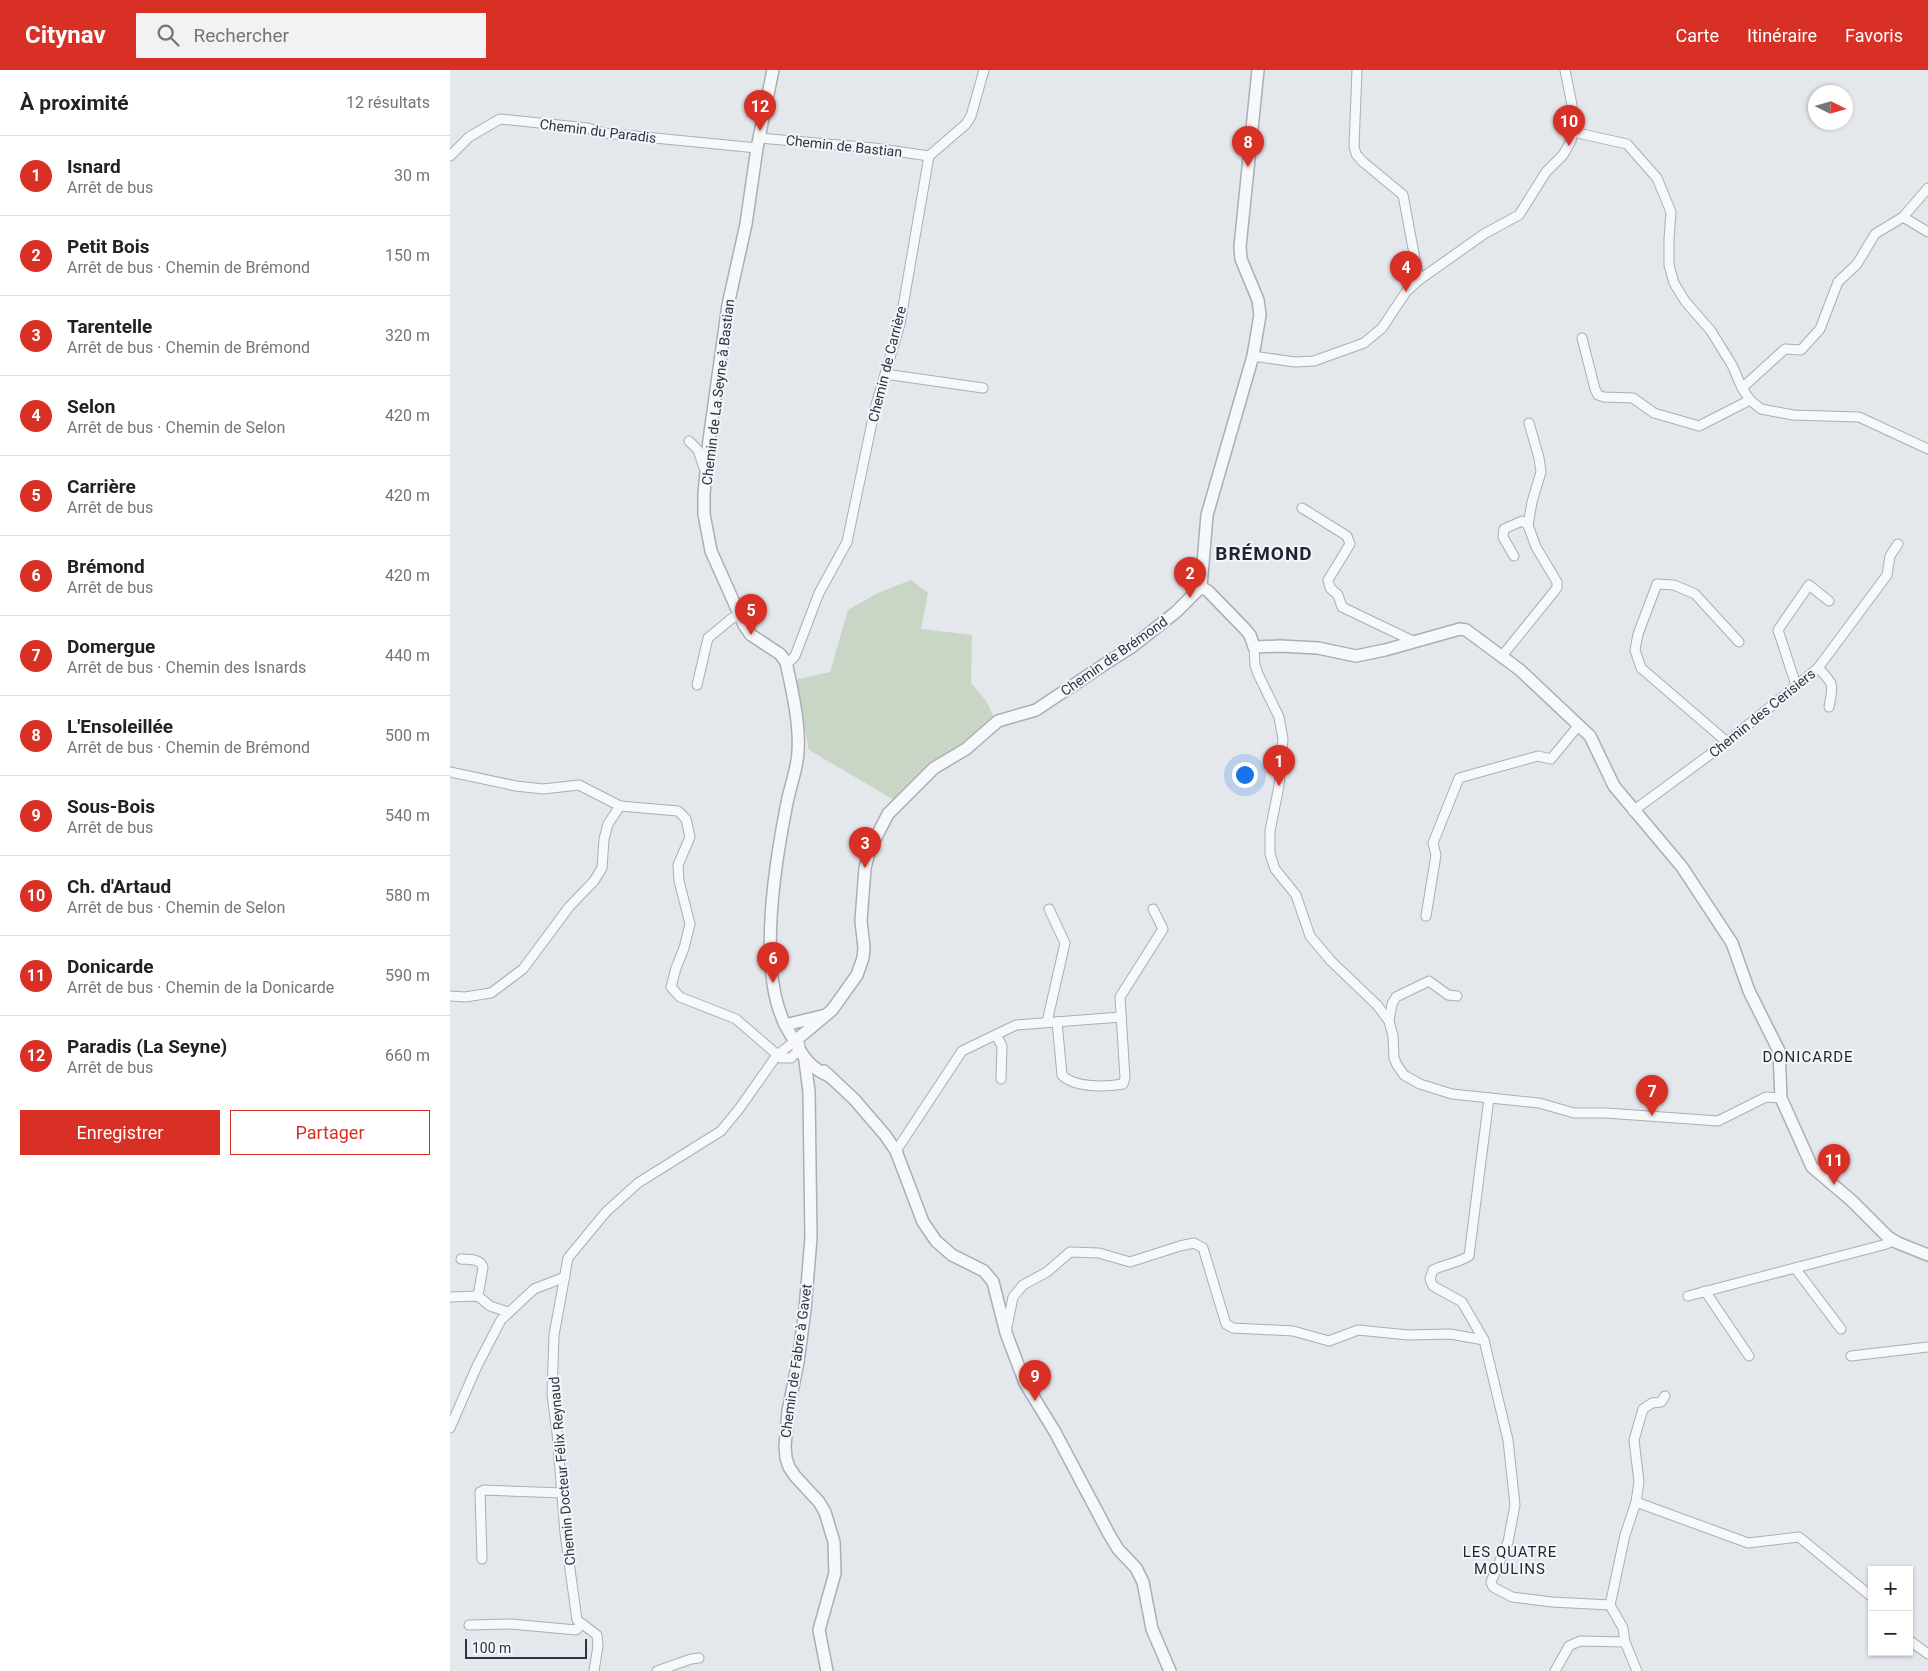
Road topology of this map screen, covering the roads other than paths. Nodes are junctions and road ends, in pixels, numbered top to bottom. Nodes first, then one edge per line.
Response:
1 (773, 70) edge
2 (984, 70) edge
3 (1258, 70) edge
4 (1357, 70) edge
5 (1565, 70) edge
6 (1573, 132) junction
7 (758, 143) junction
8 (450, 156) edge
9 (929, 156) junction
10 (1928, 188) edge
11 (1903, 217) junction
12 (1928, 232) edge
13 (1419, 280) junction
14 (1582, 338) dead end
15 (1253, 356) junction
16 (885, 374) junction
17 (984, 388) dead end
18 (1742, 388) junction
19 (1750, 400) junction
20 (1529, 423) dead end
21 (709, 440) junction
22 (1928, 449) edge
23 (706, 475) junction
24 (1302, 508) dead end
25 (1528, 525) junction
26 (1898, 544) dead end
27 (1514, 556) dead end
28 (1201, 587) junction
29 (1829, 601) dead end
30 (738, 615) junction
31 (1415, 642) junction
32 (1739, 642) dead end
33 (1254, 647) junction
34 (1502, 656) junction
35 (786, 662) junction
36 (1818, 668) junction
37 (697, 685) dead end
38 (1796, 685) junction
39 (1829, 707) dead end
40 (1579, 725) junction
41 (1727, 742) junction
42 (450, 772) edge
43 (620, 806) junction
44 (1633, 811) junction
45 (1049, 909) dead end
46 (1153, 909) dead end
47 (1426, 916) dead end
48 (450, 996) edge
49 (1457, 996) dead end
50 (832, 1010) junction
51 (1121, 1017) junction
52 (1389, 1021) junction
53 (1047, 1022) junction
54 (1058, 1022) junction
55 (785, 1025) junction
56 (996, 1035) junction
57 (798, 1045) junction
58 (777, 1054) junction
59 (812, 1064) junction
60 (1001, 1079) dead end
61 (1489, 1098) junction
62 (1781, 1098) junction
63 (896, 1151) junction
64 (1894, 1240) junction
65 (1928, 1255) edge
66 (461, 1259) dead end
67 (1795, 1268) junction
68 (565, 1277) junction
69 (1705, 1291) junction
70 (478, 1296) junction
71 (1688, 1296) dead end
72 (450, 1297) edge
73 (508, 1312) junction
74 (1841, 1329) dead end
75 (1006, 1333) junction
76 (1484, 1340) junction
77 (1928, 1347) edge
78 (1749, 1356) dead end
79 (1850, 1356) dead end
80 (1665, 1396) dead end
81 (450, 1428) edge
82 (562, 1493) junction
83 (1636, 1502) junction
84 (482, 1558) dead end
85 (1868, 1594) edge
86 (1610, 1605) junction
87 (582, 1624) junction
88 (469, 1625) dead end
89 (1625, 1642) junction
90 (1913, 1643) edge
91 (1928, 1654) edge
92 (699, 1658) dead end
93 (594, 1671) edge
94 (657, 1671) edge
95 (828, 1671) edge
96 (1170, 1671) edge
97 (1554, 1671) edge
98 (1637, 1671) edge

1 - 7 street, Chemin de La Seyne à Bastian
2 - 9 street
3 - 15 street
4 - 13 street
5 - 6 street
6 - 13 street
6 - 18 street
7 - 8 street, Chemin du Paradis
7 - 9 street, Chemin de Bastian
7 - 21 street, Chemin de La Seyne à Bastian
9 - 16 street, Chemin de Carrière
10 - 11 street
11 - 12 street
11 - 18 street
13 - 15 street
14 - 19 street
15 - 28 street
16 - 17 street
16 - 35 street, Chemin de Carrière
18 - 19 street
19 - 22 street
20 - 25 street
21 - 23 street, Chemin de La Seyne à Bastian
21 - 23 street
23 - 30 street, Chemin de La Seyne à Bastian
24 - 31 street
25 - 27 street
25 - 34 street
26 - 36 street, Chemin des Cerisiers
28 - 33 street
28 - 50 street, Chemin de Brémond
29 - 38 street
30 - 35 street, Chemin de La Seyne à Bastian
30 - 37 street
31 - 33 street
31 - 34 street
32 - 41 street
33 - 52 street
34 - 40 street
35 - 55 street
36 - 38 street, Chemin des Cerisiers
36 - 39 street
38 - 41 street, Chemin des Cerisiers
40 - 44 street
40 - 47 street
41 - 44 street, Chemin des Cerisiers
42 - 43 street
43 - 48 street
43 - 58 street
44 - 62 street
45 - 53 street
46 - 51 street
49 - 52 street
50 - 55 street
50 - 57 street, Chemin de Brémond
51 - 54 street
51 - 54 street
52 - 61 street
53 - 54 street
53 - 56 street
55 - 57 street
56 - 60 street
56 - 63 street
57 - 58 street
57 - 59 street
58 - 68 street, Chemin Docteur Félix Reynaud
59 - 63 street
59 - 95 street, Chemin de Fabre à Gavet
61 - 62 street
61 - 76 street
62 - 64 street
63 - 75 street
64 - 65 street
64 - 67 street
66 - 70 street
67 - 69 street
67 - 74 street
68 - 73 street
68 - 82 street, Chemin Docteur Félix Reynaud
69 - 71 street
69 - 78 street
70 - 72 street
70 - 73 street
73 - 81 street
75 - 76 street
75 - 96 street
76 - 86 street
77 - 79 street
80 - 83 street
82 - 84 street
82 - 87 street, Chemin Docteur Félix Reynaud
83 - 85 street
83 - 86 street
86 - 89 street
87 - 88 street
87 - 93 street, Chemin Docteur Félix Reynaud
89 - 97 street
89 - 98 street
90 - 91 street
92 - 94 street

